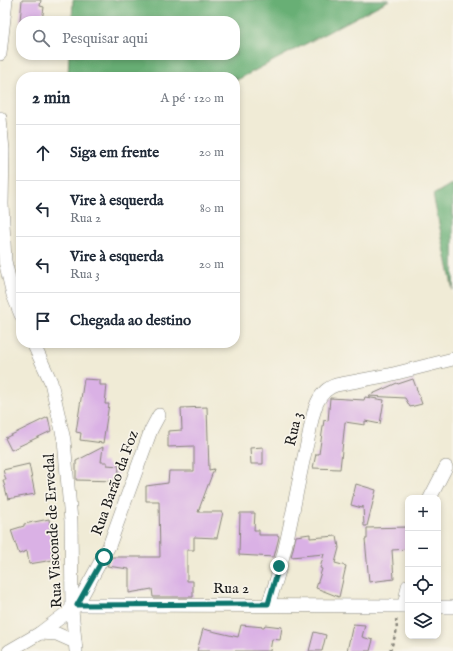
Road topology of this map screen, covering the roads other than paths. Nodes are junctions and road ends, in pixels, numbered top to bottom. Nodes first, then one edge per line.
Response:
1 (4, 8) edge
2 (0, 54) edge
3 (0, 118) edge
4 (16, 303) edge
5 (35, 348) edge
6 (453, 359) edge
7 (159, 414) dead end
8 (446, 468) dead end
9 (432, 495) edge
10 (268, 604) junction
11 (403, 606) edge
12 (75, 607) junction
13 (441, 607) edge
14 (453, 608) edge
15 (40, 633) junction
16 (75, 646) edge
17 (9, 651) edge

1 - 2 street
3 - 4 street
5 - 12 street, Rua Visconde de Ervedal
6 - 10 street, Rua 3
7 - 12 street, Rua Barão da Foz
8 - 9 street
10 - 11 street, Rua 2
10 - 12 street, Rua 2
12 - 15 street, Rua Barão da Foz
12 - 16 street, Rua Visconde de Ervedal
13 - 14 street
15 - 16 street
15 - 17 street, Rua Barão da Foz

